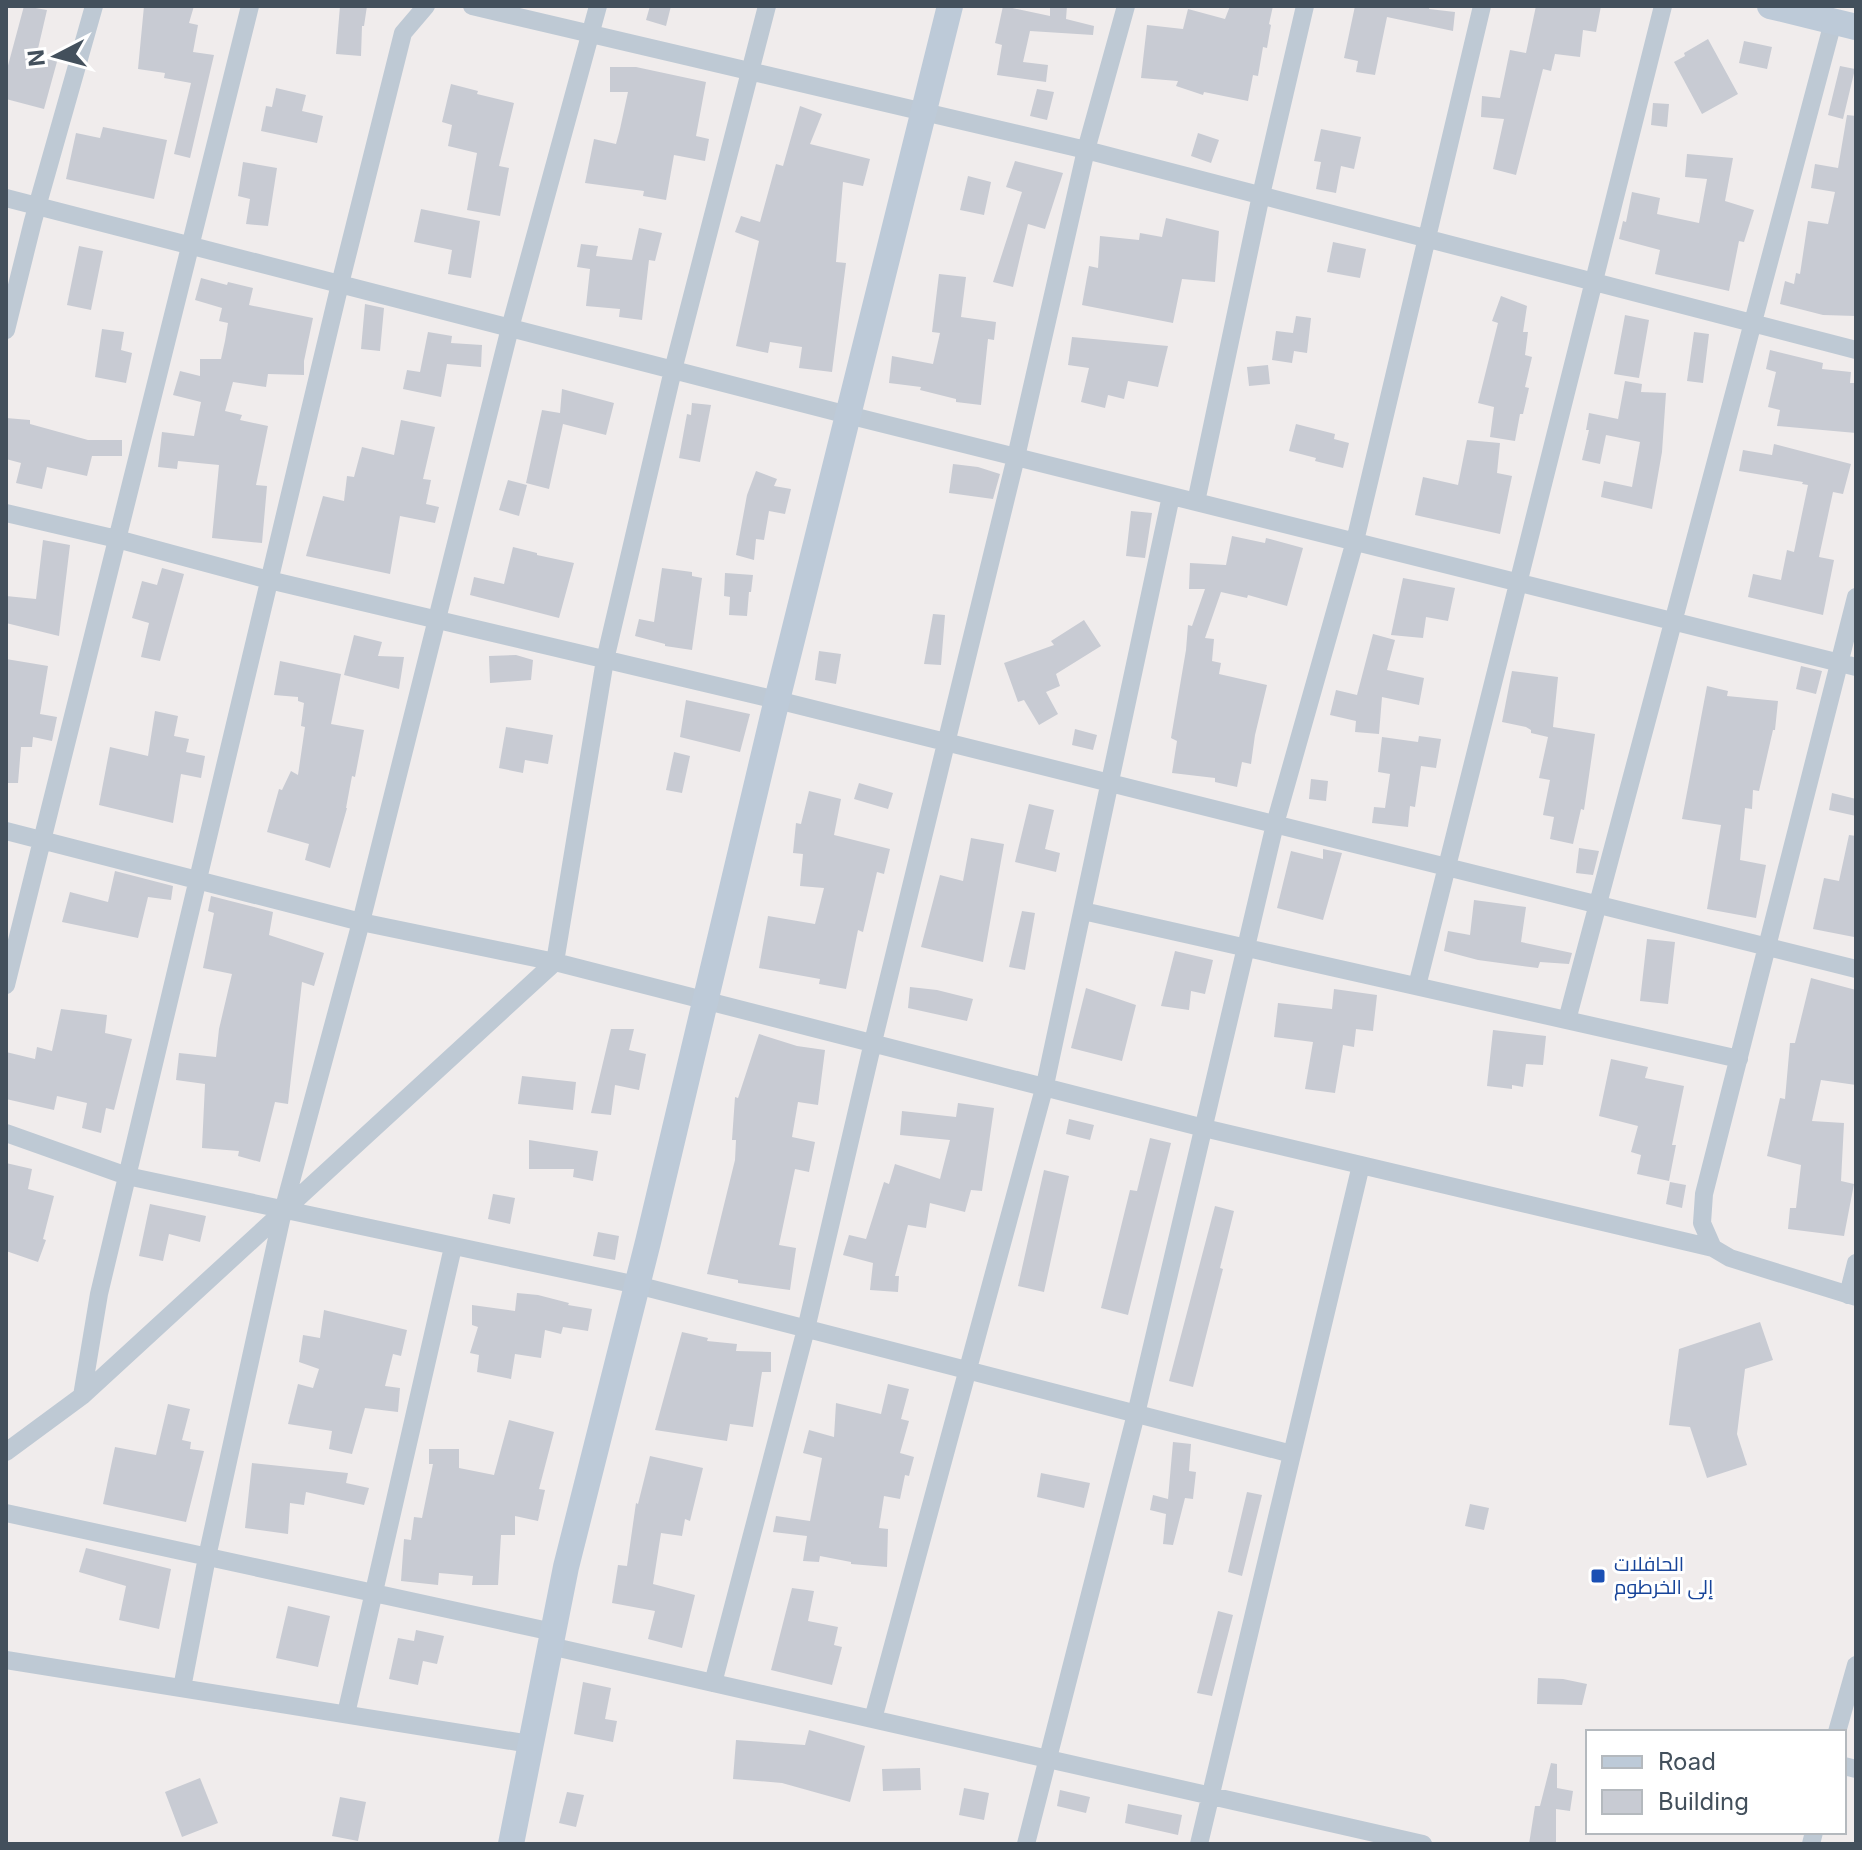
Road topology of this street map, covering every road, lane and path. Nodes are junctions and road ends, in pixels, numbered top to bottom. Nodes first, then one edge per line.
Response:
1 (94, 6) edge
2 (250, 6) edge
3 (426, 6) edge
4 (472, 6) edge
5 (598, 6) edge
6 (767, 6) edge
7 (950, 6) edge
8 (1126, 6) edge
9 (1305, 6) edge
10 (1482, 6) edge
11 (1663, 6) edge
12 (1770, 6) edge
13 (1845, 24) edge
14 (591, 34) junction
15 (750, 72) junction
16 (923, 113) junction
17 (1086, 150) junction
18 (1261, 195) junction
19 (6, 198) edge
20 (37, 206) junction
21 (1427, 238) junction
22 (191, 245) junction
23 (1594, 282) junction
24 (340, 284) junction
25 (1753, 323) junction
26 (510, 328) junction
27 (6, 330) edge
28 (1856, 350) edge
29 (673, 370) junction
30 (848, 415) junction
31 (1016, 457) junction
32 (1171, 496) junction
33 (1196, 502) junction
34 (6, 513) edge
35 (117, 539) junction
36 (1355, 541) junction
37 (269, 580) junction
38 (1518, 582) junction
39 (1856, 597) edge
40 (438, 620) junction
41 (1673, 621) junction
42 (605, 660) junction
43 (1848, 665) edge
44 (777, 700) junction
45 (948, 743) junction
46 (1111, 783) junction
47 (1275, 824) junction
48 (6, 831) edge
49 (43, 839) junction
50 (1447, 866) junction
51 (198, 880) junction
52 (1598, 903) junction
53 (1083, 911) junction
54 (361, 922) junction
55 (1768, 945) junction
56 (1244, 947) junction
57 (555, 962) junction
58 (1856, 969) edge
59 (6, 985) edge
60 (1417, 986) junction
61 (705, 999) junction
62 (1567, 1020) junction
63 (873, 1042) junction
64 (1739, 1059) junction
65 (1045, 1085) junction
66 (1204, 1128) junction
67 (6, 1133) edge
68 (1361, 1165) junction
69 (127, 1176) junction
70 (283, 1211) junction
71 (453, 1247) junction
72 (1713, 1248) junction
73 (1856, 1263) edge
74 (637, 1285) junction
75 (1852, 1296) edge
76 (806, 1329) junction
77 (968, 1371) junction
78 (82, 1396) junction
79 (1136, 1414) junction
80 (6, 1452) edge
81 (1292, 1454) junction
82 (6, 1513) edge
83 (207, 1557) junction
84 (372, 1593) junction
85 (551, 1639) junction
86 (6, 1660) edge
87 (1856, 1665) edge
88 (713, 1683) junction
89 (182, 1688) junction
90 (346, 1714) junction
91 (873, 1719) junction
92 (1838, 1730) edge
93 (530, 1744) junction
94 (1048, 1759) junction
95 (1210, 1796) junction
96 (511, 1844) edge
97 (1026, 1844) edge
98 (1199, 1844) edge
99 (1423, 1844) edge

1 - 20 street
2 - 22 street
3 - 24 street
4 - 14 street
5 - 14 street
6 - 15 street
7 - 16 street
8 - 17 street
9 - 18 street
10 - 21 street
11 - 23 street
12 - 13 street
13 - 25 street
14 - 15 street
14 - 26 street
15 - 16 street
15 - 29 street
16 - 17 street
16 - 30 street
17 - 18 street
17 - 31 street
18 - 21 street
18 - 33 street
19 - 20 street
20 - 22 street
20 - 27 street
21 - 23 street
21 - 36 street
22 - 24 street
22 - 35 street
23 - 25 street
23 - 38 street
24 - 26 street
24 - 37 street
25 - 28 street
25 - 41 street
26 - 29 street
26 - 40 street
29 - 30 street
29 - 42 street
30 - 31 street
30 - 44 street
31 - 32 street
31 - 45 street
32 - 33 street
32 - 46 street
33 - 36 street
34 - 35 street
35 - 37 street
35 - 49 street
36 - 38 street
36 - 47 street
37 - 40 street
37 - 51 street
38 - 41 street
38 - 50 street
39 - 43 street
40 - 42 street
40 - 54 street
41 - 43 street
41 - 52 street
42 - 44 street
42 - 57 street
43 - 55 street
44 - 45 street
44 - 61 street
45 - 46 street
45 - 63 street
46 - 47 street
46 - 53 street
47 - 50 street
47 - 56 street
48 - 49 street
49 - 51 street
49 - 59 street
50 - 52 street
50 - 60 street
51 - 54 street
51 - 69 street
52 - 55 street
52 - 62 street
53 - 56 street
53 - 65 street
54 - 57 street
54 - 70 street
55 - 58 street
55 - 64 street
56 - 60 street
56 - 66 street
57 - 61 street
57 - 70 street
60 - 62 street
61 - 63 street
61 - 74 street
62 - 64 street
63 - 65 street
63 - 76 street
64 - 72 street
65 - 66 street
65 - 77 street
66 - 68 street
66 - 79 street
67 - 69 street
68 - 72 street
68 - 81 street
69 - 70 street
69 - 78 street
70 - 71 street
70 - 78 street
70 - 83 street
71 - 74 street
71 - 84 street
72 - 75 street
73 - 75 street
74 - 76 street
74 - 85 street
76 - 77 street
76 - 88 street
77 - 79 street
77 - 91 street
78 - 80 street
79 - 81 street
79 - 94 street
81 - 95 street
82 - 83 street
83 - 84 street
83 - 89 street
84 - 85 street
84 - 90 street
85 - 88 street
85 - 93 street
86 - 89 street
87 - 92 street
88 - 91 street
89 - 90 street
90 - 93 street
91 - 94 street
93 - 96 street
94 - 95 street
94 - 97 street
95 - 98 street
95 - 99 street

